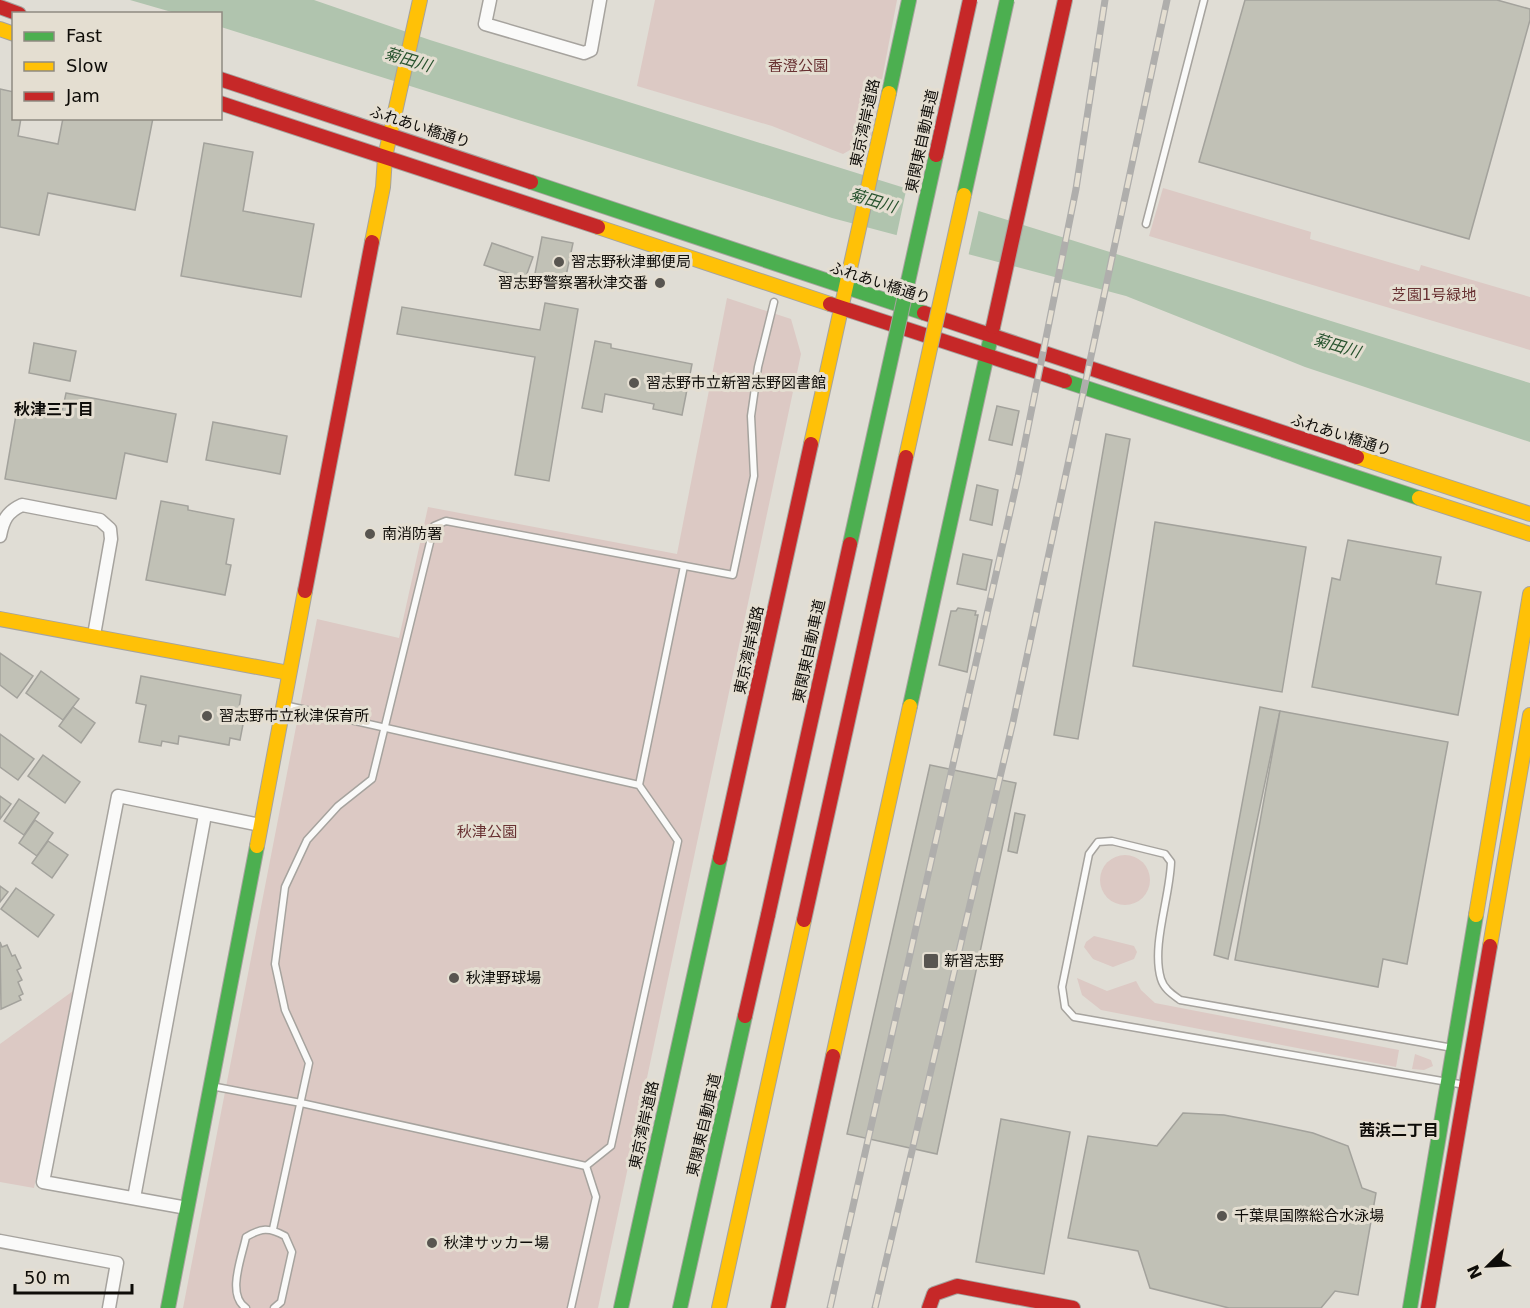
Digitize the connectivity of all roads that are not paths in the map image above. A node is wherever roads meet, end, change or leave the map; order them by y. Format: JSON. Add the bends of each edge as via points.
{"nodes":[{"id":1,"x":490,"y":0,"type":"edge"},
{"id":2,"x":600,"y":0,"type":"edge"},
{"id":3,"x":909,"y":0,"type":"edge"},
{"id":4,"x":970,"y":0,"type":"edge"},
{"id":5,"x":1007,"y":0,"type":"edge"},
{"id":6,"x":1065,"y":0,"type":"edge"},
{"id":7,"x":1204,"y":0,"type":"edge"},
{"id":8,"x":418,"y":7,"type":"edge"},
{"id":9,"x":222,"y":80,"type":"edge"},
{"id":10,"x":222,"y":104,"type":"edge"},
{"id":11,"x":390,"y":134,"type":"junction"},
{"id":12,"x":385,"y":157,"type":"junction"},
{"id":13,"x":1146,"y":224,"type":"dead end"},
{"id":14,"x":846,"y":289,"type":"junction"},
{"id":15,"x":774,"y":302,"type":"dead end"},
{"id":16,"x":842,"y":308,"type":"junction"},
{"id":17,"x":993,"y":337,"type":"junction"},
{"id":18,"x":988,"y":357,"type":"junction"},
{"id":19,"x":1530,"y":514,"type":"edge"},
{"id":20,"x":1530,"y":534,"type":"edge"},
{"id":21,"x":0,"y":536,"type":"edge"},
{"id":22,"x":684,"y":566,"type":"junction"},
{"id":23,"x":1530,"y":594,"type":"edge"},
{"id":24,"x":0,"y":619,"type":"edge"},
{"id":25,"x":94,"y":635,"type":"junction"},
{"id":26,"x":288,"y":673,"type":"junction"},
{"id":27,"x":282,"y":704,"type":"junction"},
{"id":28,"x":1530,"y":715,"type":"edge"},
{"id":29,"x":386,"y":730,"type":"junction"},
{"id":30,"x":639,"y":785,"type":"junction"},
{"id":31,"x":205,"y":815,"type":"junction"},
{"id":32,"x":260,"y":825,"type":"junction"},
{"id":33,"x":1453,"y":1048,"type":"junction"},
{"id":34,"x":1471,"y":1051,"type":"junction"},
{"id":35,"x":1447,"y":1082,"type":"junction"},
{"id":36,"x":1465,"y":1085,"type":"junction"},
{"id":37,"x":209,"y":1086,"type":"junction"},
{"id":38,"x":301,"y":1102,"type":"junction"},
{"id":39,"x":586,"y":1166,"type":"junction"},
{"id":40,"x":134,"y":1198,"type":"junction"},
{"id":41,"x":187,"y":1208,"type":"junction"},
{"id":42,"x":273,"y":1229,"type":"junction"},
{"id":43,"x":0,"y":1241,"type":"edge"},
{"id":44,"x":109,"y":1308,"type":"edge"},
{"id":45,"x":168,"y":1308,"type":"edge"},
{"id":46,"x":246,"y":1308,"type":"edge"},
{"id":47,"x":274,"y":1308,"type":"edge"},
{"id":48,"x":571,"y":1308,"type":"edge"},
{"id":49,"x":621,"y":1308,"type":"edge"},
{"id":50,"x":680,"y":1308,"type":"edge"},
{"id":51,"x":719,"y":1308,"type":"edge"},
{"id":52,"x":778,"y":1308,"type":"edge"},
{"id":53,"x":929,"y":1308,"type":"edge"},
{"id":54,"x":1074,"y":1308,"type":"edge"},
{"id":55,"x":1410,"y":1308,"type":"edge"},
{"id":56,"x":1428,"y":1308,"type":"edge"}],
"edges":[{"from":1,"to":2,"type":"street","via":[[485,24],[584,53],[591,50]]},
{"from":3,"to":14,"type":"main road","name":"東京湾岸道路"},
{"from":4,"to":50,"type":"main road","name":"東関東自動車道","bridge":true},
{"from":5,"to":51,"type":"main road","bridge":true},
{"from":6,"to":17,"type":"main road"},
{"from":7,"to":13,"type":"lane"},
{"from":8,"to":11,"type":"main road"},
{"from":9,"to":11,"type":"main road","name":"ふれあい橋通り"},
{"from":10,"to":12,"type":"main road"},
{"from":11,"to":12,"type":"main road"},
{"from":11,"to":14,"type":"main road","name":"ふれあい橋通り"},
{"from":12,"to":16,"type":"main road"},
{"from":12,"to":26,"type":"main road","via":[[383,187]]},
{"from":14,"to":16,"type":"main road","name":"東京湾岸道路"},
{"from":14,"to":17,"type":"main road","name":"ふれあい橋通り"},
{"from":15,"to":22,"type":"lane","via":[[758,366],[751,416],[754,476],[733,575]]},
{"from":16,"to":18,"type":"main road"},
{"from":16,"to":49,"type":"main road","name":"東京湾岸道路"},
{"from":17,"to":18,"type":"main road"},
{"from":17,"to":19,"type":"main road","name":"ふれあい橋通り"},
{"from":18,"to":20,"type":"main road"},
{"from":18,"to":52,"type":"main road"},
{"from":21,"to":25,"type":"street","via":[[3,521],[22,505],[100,520],[110,530]]},
{"from":22,"to":29,"type":"lane","via":[[446,521],[434,526]]},
{"from":22,"to":30,"type":"lane"},
{"from":23,"to":33,"type":"main road"},
{"from":24,"to":25,"type":"main road"},
{"from":25,"to":26,"type":"main road"},
{"from":26,"to":27,"type":"main road"},
{"from":27,"to":29,"type":"lane"},
{"from":27,"to":32,"type":"main road"},
{"from":28,"to":34,"type":"main road"},
{"from":29,"to":30,"type":"lane"},
{"from":29,"to":38,"type":"lane","via":[[372,779],[338,806],[307,840],[285,887],[275,964],[285,1010],[309,1064]]},
{"from":30,"to":39,"type":"lane","via":[[678,841],[611,1146]]},
{"from":31,"to":32,"type":"street"},
{"from":31,"to":40,"type":"street"},
{"from":31,"to":40,"type":"street","via":[[118,796],[46,1170],[44,1182]]},
{"from":32,"to":37,"type":"main road"},
{"from":33,"to":34,"type":"lane"},
{"from":33,"to":35,"type":"main road"},
{"from":33,"to":35,"type":"lane","via":[[1180,999],[1168,992],[1161,979],[1159,952],[1171,862],[1166,854],[1112,841],[1098,842],[1089,854],[1062,987],[1065,1006],[1074,1017]]},
{"from":34,"to":36,"type":"main road"},
{"from":35,"to":36,"type":"lane"},
{"from":35,"to":55,"type":"main road"},
{"from":36,"to":56,"type":"main road"},
{"from":37,"to":38,"type":"lane"},
{"from":37,"to":41,"type":"main road"},
{"from":38,"to":39,"type":"lane"},
{"from":38,"to":42,"type":"lane"},
{"from":39,"to":48,"type":"lane","via":[[596,1197]]},
{"from":40,"to":41,"type":"street"},
{"from":41,"to":45,"type":"main road"},
{"from":42,"to":46,"type":"lane","via":[[259,1229],[246,1237],[235,1289]]},
{"from":42,"to":47,"type":"lane","via":[[285,1236],[292,1252],[281,1302]]},
{"from":43,"to":44,"type":"street","via":[[117,1263]]},
{"from":53,"to":54,"type":"main road","via":[[934,1294],[957,1286]]}]}
